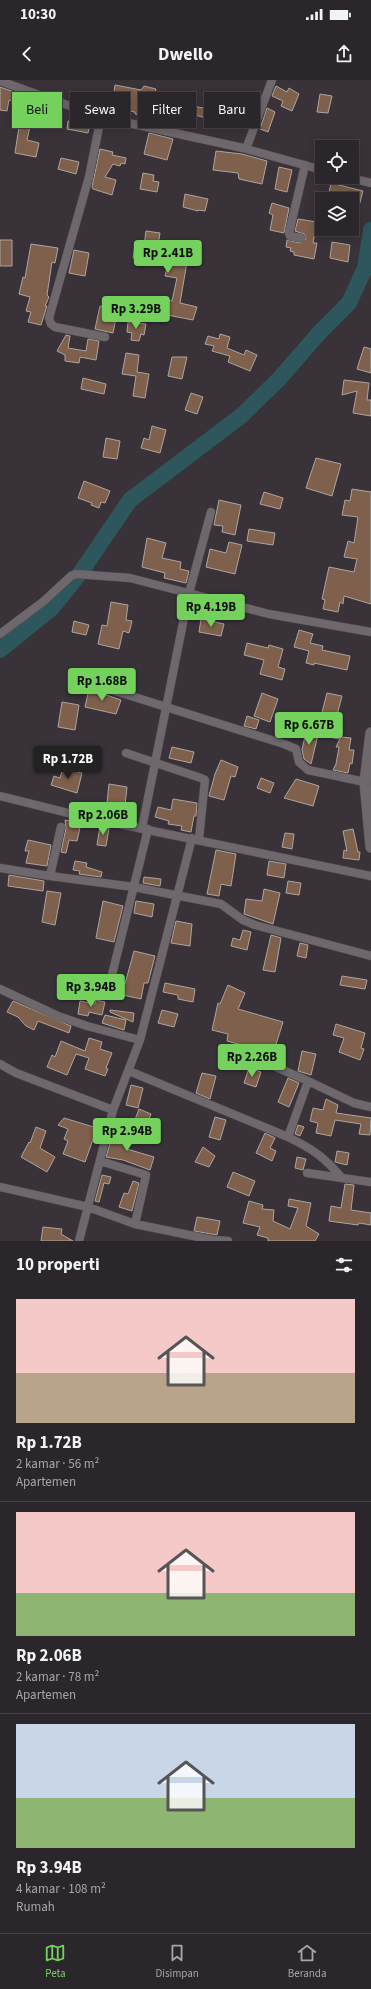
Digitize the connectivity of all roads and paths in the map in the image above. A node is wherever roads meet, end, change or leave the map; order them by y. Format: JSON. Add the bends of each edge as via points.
{"nodes":[{"id":1,"x":272,"y":80,"type":"edge"},
{"id":2,"x":0,"y":81,"type":"edge"},
{"id":3,"x":70,"y":105,"type":"edge"},
{"id":4,"x":130,"y":123,"type":"edge"},
{"id":5,"x":99,"y":128,"type":"edge"},
{"id":6,"x":244,"y":150,"type":"junction"},
{"id":7,"x":305,"y":166,"type":"junction"},
{"id":8,"x":315,"y":168,"type":"edge"},
{"id":9,"x":359,"y":180,"type":"edge"},
{"id":10,"x":370,"y":183,"type":"edge"},
{"id":11,"x":301,"y":238,"type":"dead end"},
{"id":12,"x":105,"y":337,"type":"dead end"},
{"id":13,"x":211,"y":512,"type":"dead end"},
{"id":14,"x":189,"y":593,"type":"junction"},
{"id":15,"x":371,"y":632,"type":"edge"},
{"id":16,"x":0,"y":634,"type":"edge"},
{"id":17,"x":77,"y":679,"type":"dead end"},
{"id":18,"x":167,"y":709,"type":"junction"},
{"id":19,"x":371,"y":733,"type":"edge"},
{"id":20,"x":126,"y":753,"type":"dead end"},
{"id":21,"x":155,"y":763,"type":"junction"},
{"id":22,"x":365,"y":782,"type":"junction"},
{"id":23,"x":0,"y":796,"type":"edge"},
{"id":24,"x":61,"y":827,"type":"dead end"},
{"id":25,"x":145,"y":829,"type":"junction"},
{"id":26,"x":196,"y":839,"type":"junction"},
{"id":27,"x":371,"y":847,"type":"edge"},
{"id":28,"x":0,"y":868,"type":"edge"},
{"id":29,"x":50,"y":876,"type":"junction"},
{"id":30,"x":371,"y":876,"type":"edge"},
{"id":31,"x":134,"y":887,"type":"junction"},
{"id":32,"x":178,"y":896,"type":"junction"},
{"id":33,"x":371,"y":956,"type":"edge"},
{"id":34,"x":0,"y":988,"type":"edge"},
{"id":35,"x":108,"y":991,"type":"dead end"},
{"id":36,"x":140,"y":1040,"type":"junction"},
{"id":37,"x":237,"y":1050,"type":"dead end"},
{"id":38,"x":0,"y":1064,"type":"edge"},
{"id":39,"x":129,"y":1071,"type":"junction"},
{"id":40,"x":308,"y":1081,"type":"junction"},
{"id":41,"x":371,"y":1107,"type":"edge"},
{"id":42,"x":114,"y":1110,"type":"junction"},
{"id":43,"x":288,"y":1137,"type":"junction"},
{"id":44,"x":100,"y":1161,"type":"junction"},
{"id":45,"x":307,"y":1174,"type":"dead end"},
{"id":46,"x":342,"y":1178,"type":"junction"},
{"id":47,"x":371,"y":1182,"type":"edge"},
{"id":48,"x":0,"y":1186,"type":"edge"},
{"id":49,"x":88,"y":1207,"type":"junction"},
{"id":50,"x":135,"y":1224,"type":"junction"},
{"id":51,"x":79,"y":1241,"type":"edge"},
{"id":52,"x":228,"y":1241,"type":"edge"}],
"edges":[{"from":1,"to":6,"type":"street"},
{"from":2,"to":3,"type":"street"},
{"from":4,"to":6,"type":"street"},
{"from":5,"to":12,"type":"street","via":[[89,177],[49,318],[55,327]]},
{"from":6,"to":7,"type":"street"},
{"from":7,"to":8,"type":"street"},
{"from":7,"to":11,"type":"street","via":[[289,235]]},
{"from":9,"to":10,"type":"street"},
{"from":13,"to":14,"type":"street"},
{"from":14,"to":15,"type":"street","via":[[269,614]]},
{"from":14,"to":16,"type":"street","via":[[130,578],[76,574]]},
{"from":14,"to":18,"type":"street"},
{"from":17,"to":18,"type":"street"},
{"from":18,"to":21,"type":"street"},
{"from":18,"to":22,"type":"street","via":[[296,749],[299,762],[308,770]]},
{"from":19,"to":22,"type":"main road"},
{"from":20,"to":21,"type":"street"},
{"from":21,"to":25,"type":"street"},
{"from":21,"to":26,"type":"street","via":[[205,780]]},
{"from":22,"to":27,"type":"main road"},
{"from":23,"to":25,"type":"street"},
{"from":24,"to":29,"type":"street"},
{"from":25,"to":26,"type":"street"},
{"from":25,"to":31,"type":"street"},
{"from":26,"to":30,"type":"street"},
{"from":26,"to":32,"type":"street"},
{"from":28,"to":29,"type":"street"},
{"from":29,"to":31,"type":"street"},
{"from":31,"to":32,"type":"street"},
{"from":31,"to":35,"type":"street"},
{"from":32,"to":33,"type":"street","via":[[221,904],[243,920],[255,925]]},
{"from":32,"to":36,"type":"street"},
{"from":34,"to":36,"type":"street","via":[[58,1016]]},
{"from":36,"to":39,"type":"street"},
{"from":37,"to":40,"type":"street"},
{"from":38,"to":42,"type":"street","via":[[16,1073]]},
{"from":39,"to":42,"type":"street"},
{"from":39,"to":43,"type":"street"},
{"from":40,"to":41,"type":"street","via":[[354,1103]]},
{"from":40,"to":43,"type":"street"},
{"from":42,"to":44,"type":"street"},
{"from":43,"to":46,"type":"street","via":[[324,1158]]},
{"from":44,"to":49,"type":"street"},
{"from":44,"to":50,"type":"street","via":[[146,1175]]},
{"from":45,"to":46,"type":"street"},
{"from":46,"to":47,"type":"street"},
{"from":48,"to":49,"type":"street"},
{"from":49,"to":50,"type":"street"},
{"from":49,"to":51,"type":"street"},
{"from":50,"to":52,"type":"street"}]}
